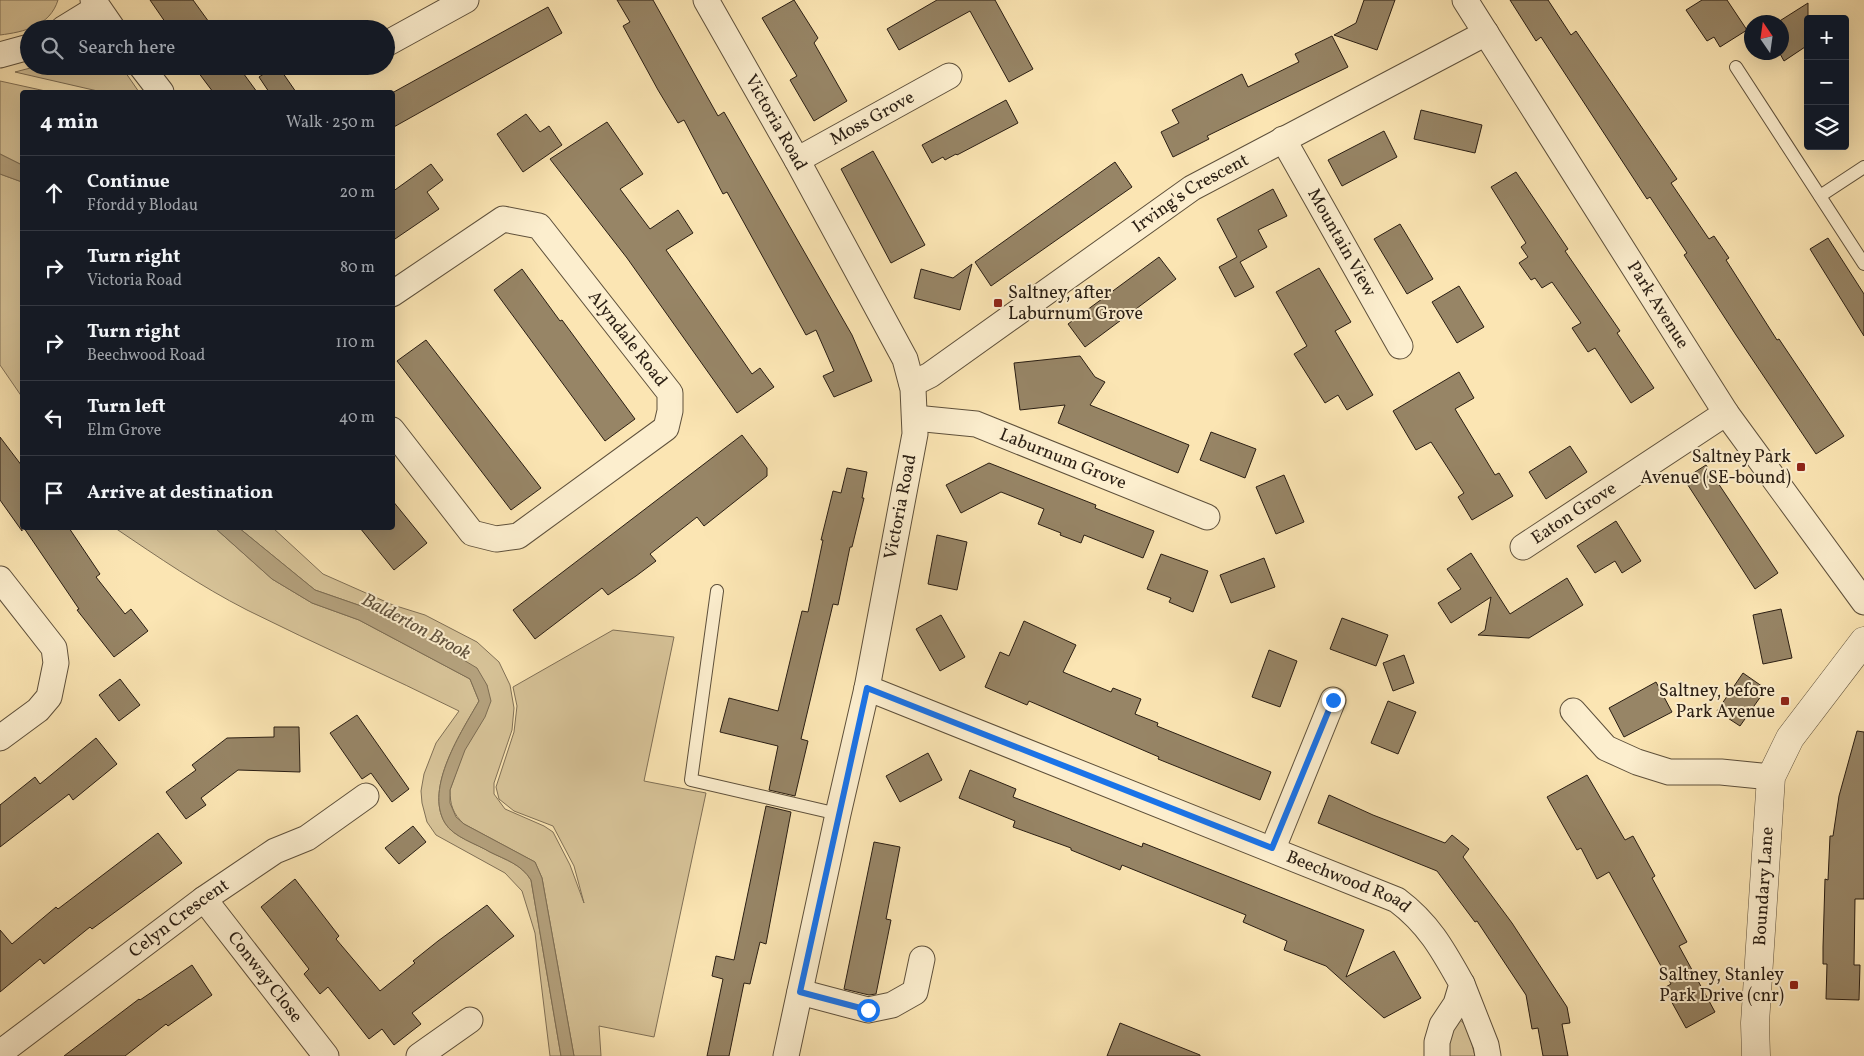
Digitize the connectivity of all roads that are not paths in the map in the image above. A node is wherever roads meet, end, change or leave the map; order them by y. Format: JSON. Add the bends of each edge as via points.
{"nodes":[{"id":1,"x":466,"y":0,"type":"edge"},
{"id":2,"x":706,"y":0,"type":"edge"},
{"id":3,"x":1465,"y":0,"type":"edge"},
{"id":4,"x":95,"y":4,"type":"edge"},
{"id":5,"x":429,"y":9,"type":"edge"},
{"id":6,"x":75,"y":20,"type":"edge"},
{"id":7,"x":107,"y":20,"type":"edge"},
{"id":8,"x":1486,"y":33,"type":"junction"},
{"id":9,"x":395,"y":37,"type":"edge"},
{"id":10,"x":20,"y":49,"type":"edge"},
{"id":11,"x":0,"y":55,"type":"edge"},
{"id":12,"x":1736,"y":67,"type":"dead end"},
{"id":13,"x":148,"y":75,"type":"edge"},
{"id":14,"x":949,"y":76,"type":"dead end"},
{"id":15,"x":159,"y":90,"type":"edge"},
{"id":16,"x":1283,"y":139,"type":"junction"},
{"id":17,"x":797,"y":160,"type":"junction"},
{"id":18,"x":1864,"y":167,"type":"edge"},
{"id":19,"x":1820,"y":196,"type":"junction"},
{"id":20,"x":1864,"y":264,"type":"edge"},
{"id":21,"x":395,"y":292,"type":"edge"},
{"id":22,"x":1400,"y":346,"type":"dead end"},
{"id":23,"x":912,"y":384,"type":"junction"},
{"id":24,"x":1726,"y":413,"type":"junction"},
{"id":25,"x":915,"y":418,"type":"junction"},
{"id":26,"x":395,"y":434,"type":"edge"},
{"id":27,"x":1207,"y":517,"type":"dead end"},
{"id":28,"x":1522,"y":547,"type":"dead end"},
{"id":29,"x":0,"y":579,"type":"edge"},
{"id":30,"x":717,"y":591,"type":"dead end"},
{"id":31,"x":1864,"y":602,"type":"edge"},
{"id":32,"x":1864,"y":640,"type":"edge"},
{"id":33,"x":867,"y":688,"type":"junction"},
{"id":34,"x":1333,"y":700,"type":"dead end"},
{"id":35,"x":1572,"y":711,"type":"dead end"},
{"id":36,"x":0,"y":738,"type":"edge"},
{"id":37,"x":1771,"y":777,"type":"junction"},
{"id":38,"x":366,"y":796,"type":"dead end"},
{"id":39,"x":838,"y":814,"type":"junction"},
{"id":40,"x":1272,"y":848,"type":"junction"},
{"id":41,"x":204,"y":899,"type":"junction"},
{"id":42,"x":922,"y":959,"type":"dead end"},
{"id":43,"x":1462,"y":984,"type":"junction"},
{"id":44,"x":800,"y":992,"type":"junction"},
{"id":45,"x":470,"y":1020,"type":"dead end"},
{"id":46,"x":0,"y":1053,"type":"edge"},
{"id":47,"x":326,"y":1056,"type":"edge"},
{"id":48,"x":419,"y":1056,"type":"edge"},
{"id":49,"x":786,"y":1056,"type":"edge"},
{"id":50,"x":1437,"y":1056,"type":"edge"},
{"id":51,"x":1488,"y":1056,"type":"edge"},
{"id":52,"x":1756,"y":1056,"type":"edge"}],
"edges":[{"from":1,"to":5,"type":"street"},
{"from":2,"to":17,"type":"street","name":"Victoria Road"},
{"from":3,"to":8,"type":"street","name":"Park Avenue"},
{"from":4,"to":6,"type":"street"},
{"from":4,"to":7,"type":"street"},
{"from":5,"to":9,"type":"street"},
{"from":8,"to":16,"type":"street","name":"Irving's Crescent"},
{"from":8,"to":24,"type":"street","name":"Park Avenue"},
{"from":10,"to":11,"type":"street"},
{"from":12,"to":19,"type":"lane"},
{"from":13,"to":15,"type":"street"},
{"from":14,"to":17,"type":"street","name":"Moss Grove"},
{"from":16,"to":22,"type":"street","name":"Mountain View"},
{"from":16,"to":23,"type":"street","name":"Irving's Crescent","via":[[1192,188]]},
{"from":17,"to":23,"type":"street","name":"Victoria Road","via":[[905,359]]},
{"from":18,"to":19,"type":"lane"},
{"from":19,"to":20,"type":"lane"},
{"from":21,"to":26,"type":"street","name":"Alyndale Road","via":[[503,219],[540,226],[670,393],[666,428],[518,536],[496,539],[472,533]]},
{"from":23,"to":25,"type":"street","name":"Victoria Road"},
{"from":24,"to":28,"type":"street","name":"Eaton Grove"},
{"from":24,"to":31,"type":"street","name":"Park Avenue"},
{"from":25,"to":27,"type":"street","name":"Laburnum Grove","via":[[976,424]]},
{"from":25,"to":33,"type":"street","name":"Victoria Road","via":[[915,434]]},
{"from":29,"to":36,"type":"street","via":[[54,648],[56,663],[49,696],[38,710]]},
{"from":30,"to":39,"type":"lane","via":[[691,780]]},
{"from":32,"to":37,"type":"street","name":"Boundary Lane","via":[[1790,738]]},
{"from":33,"to":39,"type":"street","name":"Victoria Road"},
{"from":33,"to":40,"type":"street","name":"Beechwood Road"},
{"from":34,"to":40,"type":"street"},
{"from":35,"to":37,"type":"street","via":[[1606,748],[1637,762],[1670,772],[1721,772]]},
{"from":37,"to":52,"type":"street","name":"Boundary Lane","via":[[1755,1023]]},
{"from":38,"to":41,"type":"street","name":"Celyn Crescent","via":[[307,838],[275,851]]},
{"from":39,"to":44,"type":"street","name":"Victoria Road"},
{"from":40,"to":43,"type":"street","name":"Beechwood Road","via":[[1397,900],[1418,915]]},
{"from":41,"to":46,"type":"street","name":"Celyn Crescent"},
{"from":41,"to":47,"type":"street","name":"Conway Close"},
{"from":42,"to":44,"type":"street","via":[[915,992],[892,1005],[868,1010]]},
{"from":43,"to":50,"type":"street","via":[[1456,1004],[1442,1025]]},
{"from":43,"to":51,"type":"street","name":"Beechwood Road"},
{"from":44,"to":49,"type":"street","name":"Victoria Road"},
{"from":45,"to":48,"type":"street"}]}
